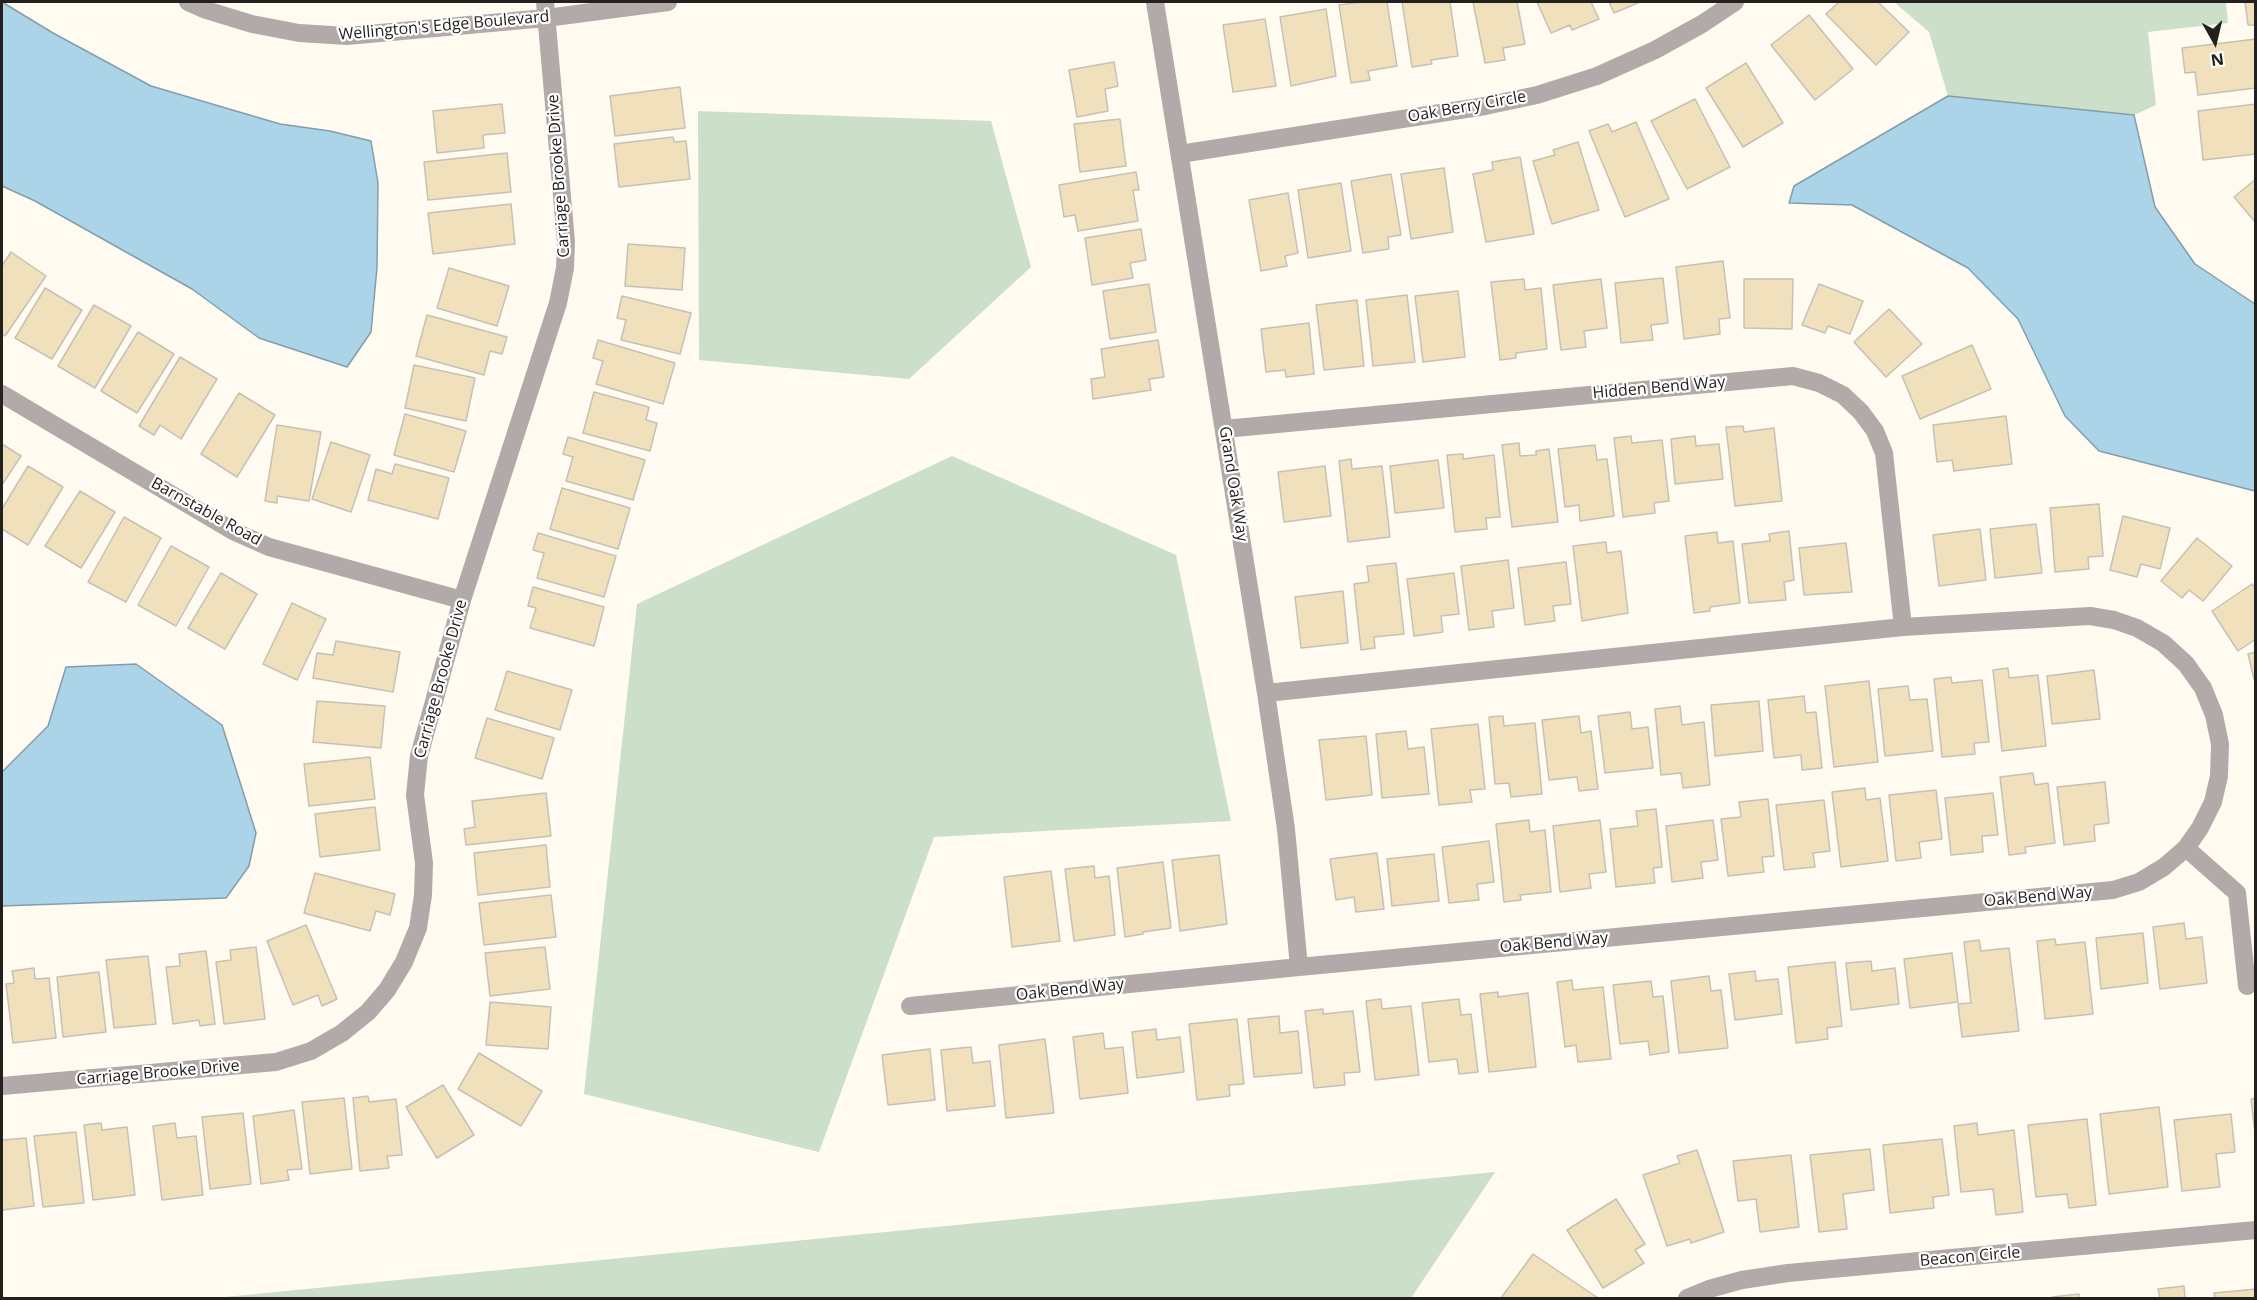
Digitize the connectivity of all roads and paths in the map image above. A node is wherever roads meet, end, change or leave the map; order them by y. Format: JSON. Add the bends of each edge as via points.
{"nodes":[{"id":1,"x":188,"y":2,"type":"edge"},
{"id":2,"x":668,"y":2,"type":"edge"},
{"id":3,"x":1155,"y":2,"type":"edge"},
{"id":4,"x":1735,"y":2,"type":"edge"},
{"id":5,"x":546,"y":10,"type":"edge"},
{"id":6,"x":1180,"y":154,"type":"junction"},
{"id":7,"x":2,"y":394,"type":"edge"},
{"id":8,"x":1224,"y":429,"type":"junction"},
{"id":9,"x":462,"y":600,"type":"junction"},
{"id":10,"x":1903,"y":627,"type":"junction"},
{"id":11,"x":1266,"y":693,"type":"junction"},
{"id":12,"x":2186,"y":848,"type":"junction"},
{"id":13,"x":1299,"y":967,"type":"junction"},
{"id":14,"x":2247,"y":986,"type":"dead end"},
{"id":15,"x":910,"y":1006,"type":"dead end"},
{"id":16,"x":2,"y":1086,"type":"edge"},
{"id":17,"x":2256,"y":1230,"type":"edge"},
{"id":18,"x":1687,"y":1299,"type":"edge"}],
"edges":[{"from":1,"to":5,"type":"street","name":"Wellington's Edge Boulevard","via":[[252,24],[299,33],[347,36]]},
{"from":2,"to":5,"type":"street","name":"Wellington's Edge Boulevard"},
{"from":3,"to":6,"type":"street","name":"Grand Oak Way"},
{"from":4,"to":6,"type":"street","name":"Oak Berry Circle","via":[[1655,50],[1597,76],[1537,95]]},
{"from":5,"to":9,"type":"street","name":"Carriage Brooke Drive","via":[[565,268],[558,303]]},
{"from":6,"to":8,"type":"street","name":"Grand Oak Way"},
{"from":7,"to":9,"type":"street","name":"Barnstable Road","via":[[233,531],[269,547]]},
{"from":8,"to":10,"type":"street","name":"Hidden Bend Way","via":[[1793,376],[1819,382],[1843,395],[1861,412],[1884,453]]},
{"from":8,"to":11,"type":"street","name":"Grand Oak Way"},
{"from":9,"to":16,"type":"street","name":"Carriage Brooke Drive","via":[[418,756],[415,795],[424,863],[417,928],[404,962],[368,1012],[310,1051],[276,1062]]},
{"from":10,"to":11,"type":"street","name":"Oak Bend Way"},
{"from":10,"to":12,"type":"street","name":"Oak Bend Way","via":[[2090,616],[2137,628],[2163,643],[2186,664],[2203,688],[2220,744],[2213,802]]},
{"from":11,"to":13,"type":"street","name":"Grand Oak Way","via":[[1286,829]]},
{"from":12,"to":13,"type":"street","name":"Oak Bend Way","via":[[2139,882],[2113,890]]},
{"from":12,"to":14,"type":"street","via":[[2236,893]]},
{"from":13,"to":15,"type":"street","name":"Oak Bend Way"},
{"from":17,"to":18,"type":"street","name":"Beacon Circle","via":[[1788,1274],[1742,1280]]}]}
